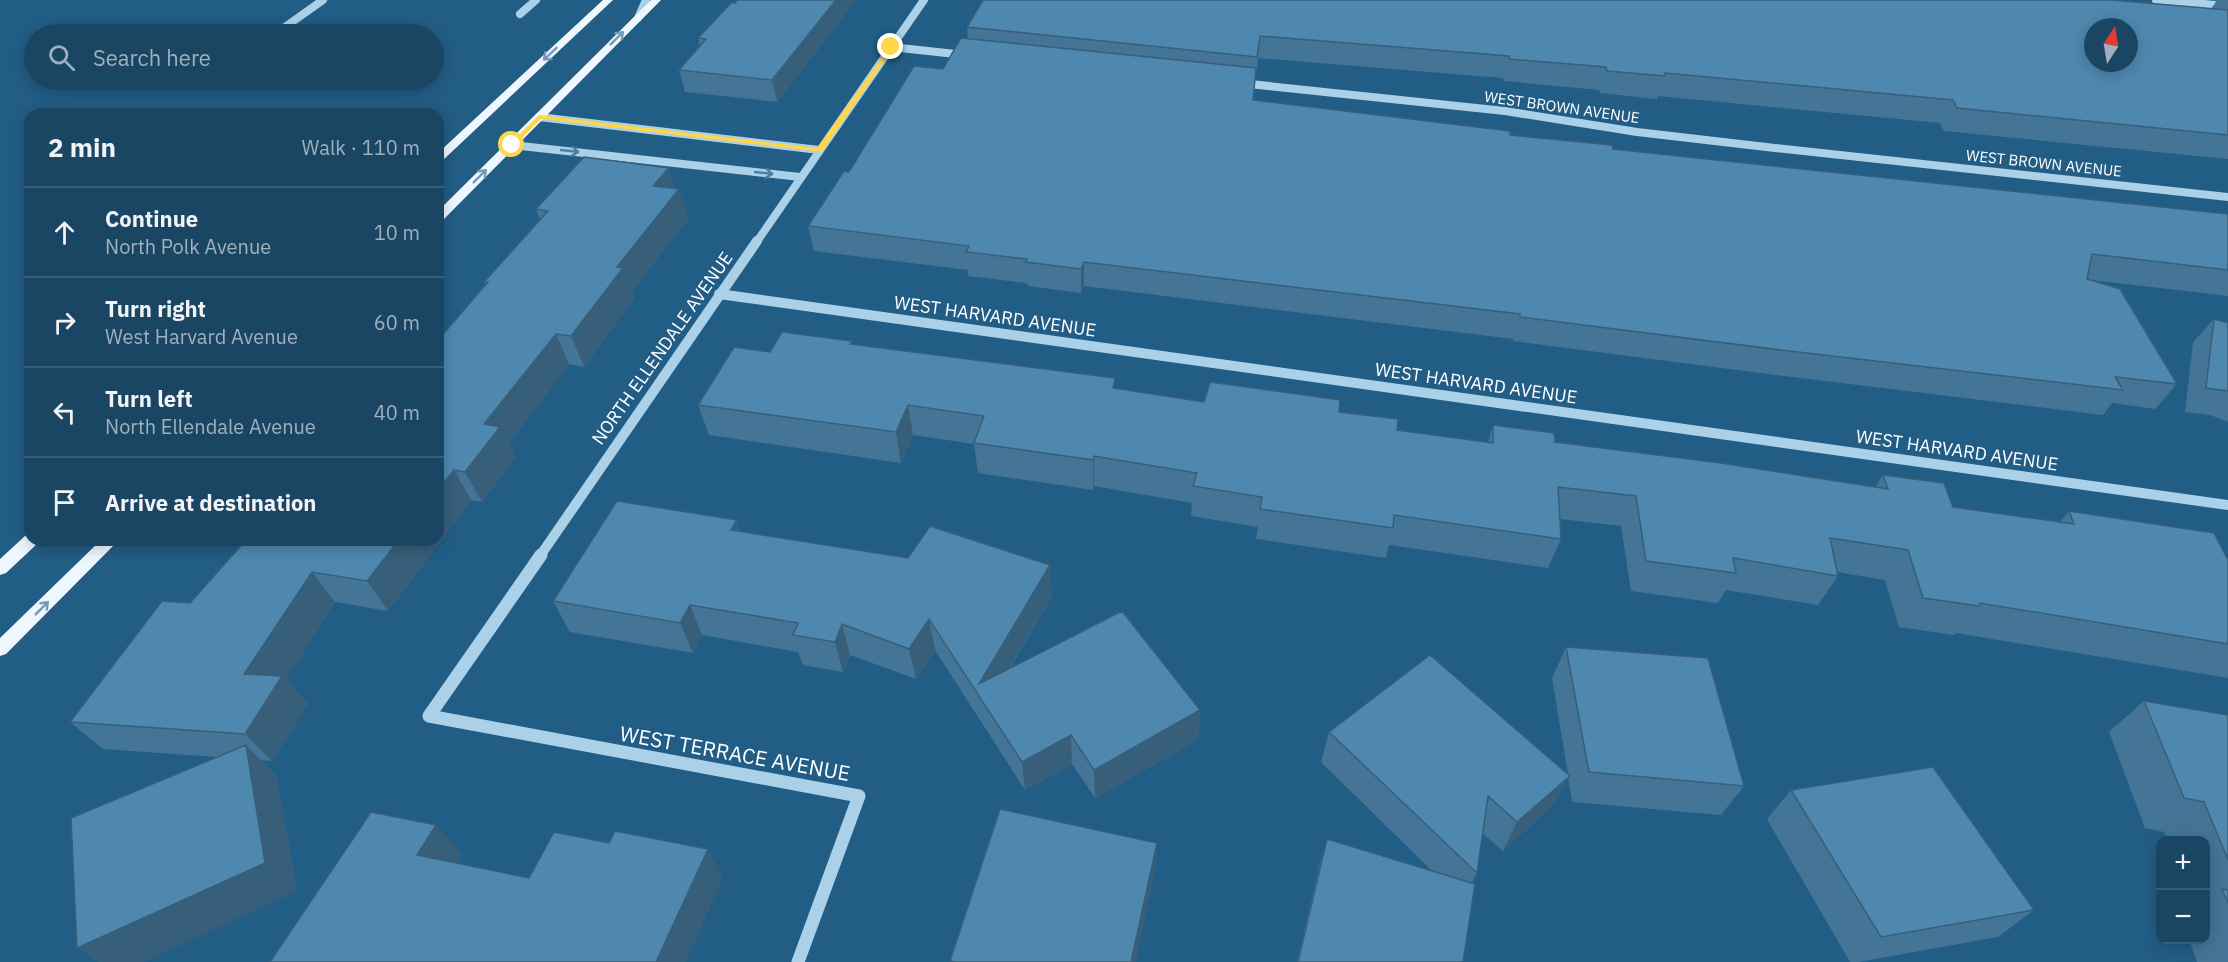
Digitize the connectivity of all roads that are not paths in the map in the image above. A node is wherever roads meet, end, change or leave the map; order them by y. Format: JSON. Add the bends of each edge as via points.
{"nodes":[{"id":1,"x":323,"y":0,"type":"edge"},
{"id":2,"x":536,"y":0,"type":"edge"},
{"id":3,"x":608,"y":0,"type":"edge"},
{"id":4,"x":646,"y":0,"type":"edge"},
{"id":5,"x":656,"y":0,"type":"edge"},
{"id":6,"x":924,"y":0,"type":"edge"},
{"id":7,"x":2156,"y":0,"type":"edge"},
{"id":8,"x":2228,"y":6,"type":"edge"},
{"id":9,"x":520,"y":14,"type":"dead end"},
{"id":10,"x":638,"y":18,"type":"junction"},
{"id":11,"x":289,"y":24,"type":"edge"},
{"id":12,"x":891,"y":47,"type":"junction"},
{"id":13,"x":974,"y":56,"type":"edge"},
{"id":14,"x":1234,"y":83,"type":"edge"},
{"id":15,"x":539,"y":117,"type":"junction"},
{"id":16,"x":512,"y":145,"type":"junction"},
{"id":17,"x":819,"y":150,"type":"junction"},
{"id":18,"x":444,"y":153,"type":"edge"},
{"id":19,"x":800,"y":177,"type":"junction"},
{"id":20,"x":2228,"y":197,"type":"edge"},
{"id":21,"x":444,"y":212,"type":"edge"},
{"id":22,"x":719,"y":294,"type":"junction"},
{"id":23,"x":2228,"y":505,"type":"edge"},
{"id":24,"x":25,"y":546,"type":"edge"},
{"id":25,"x":105,"y":546,"type":"edge"},
{"id":26,"x":0,"y":569,"type":"edge"},
{"id":27,"x":0,"y":649,"type":"edge"},
{"id":28,"x":429,"y":716,"type":"joint"},
{"id":29,"x":798,"y":962,"type":"edge"}],
"edges":[{"from":1,"to":11,"type":"street"},
{"from":2,"to":9,"type":"street"},
{"from":3,"to":18,"type":"main road","one_way":true},
{"from":4,"to":10,"type":"street"},
{"from":5,"to":10,"type":"main road"},
{"from":6,"to":12,"type":"street","name":"NORTH ELLENDALE AVENUE"},
{"from":7,"to":8,"type":"street"},
{"from":15,"to":10,"type":"main road","one_way":true},
{"from":12,"to":13,"type":"street"},
{"from":12,"to":17,"type":"street","name":"NORTH ELLENDALE AVENUE"},
{"from":14,"to":20,"type":"street","name":"WEST BROWN AVENUE","via":[[1505,111],[1637,132]]},
{"from":15,"to":16,"type":"main road"},
{"from":15,"to":17,"type":"street"},
{"from":16,"to":19,"type":"street","one_way":true},
{"from":21,"to":16,"type":"main road","one_way":true},
{"from":17,"to":19,"type":"street","name":"NORTH ELLENDALE AVENUE"},
{"from":19,"to":22,"type":"street","name":"NORTH ELLENDALE AVENUE"},
{"from":22,"to":23,"type":"street","name":"WEST HARVARD AVENUE"},
{"from":22,"to":28,"type":"street","name":"NORTH ELLENDALE AVENUE"},
{"from":24,"to":26,"type":"main road"},
{"from":27,"to":25,"type":"main road","one_way":true},
{"from":28,"to":29,"type":"street","name":"WEST TERRACE AVENUE","via":[[859,796]]}]}
